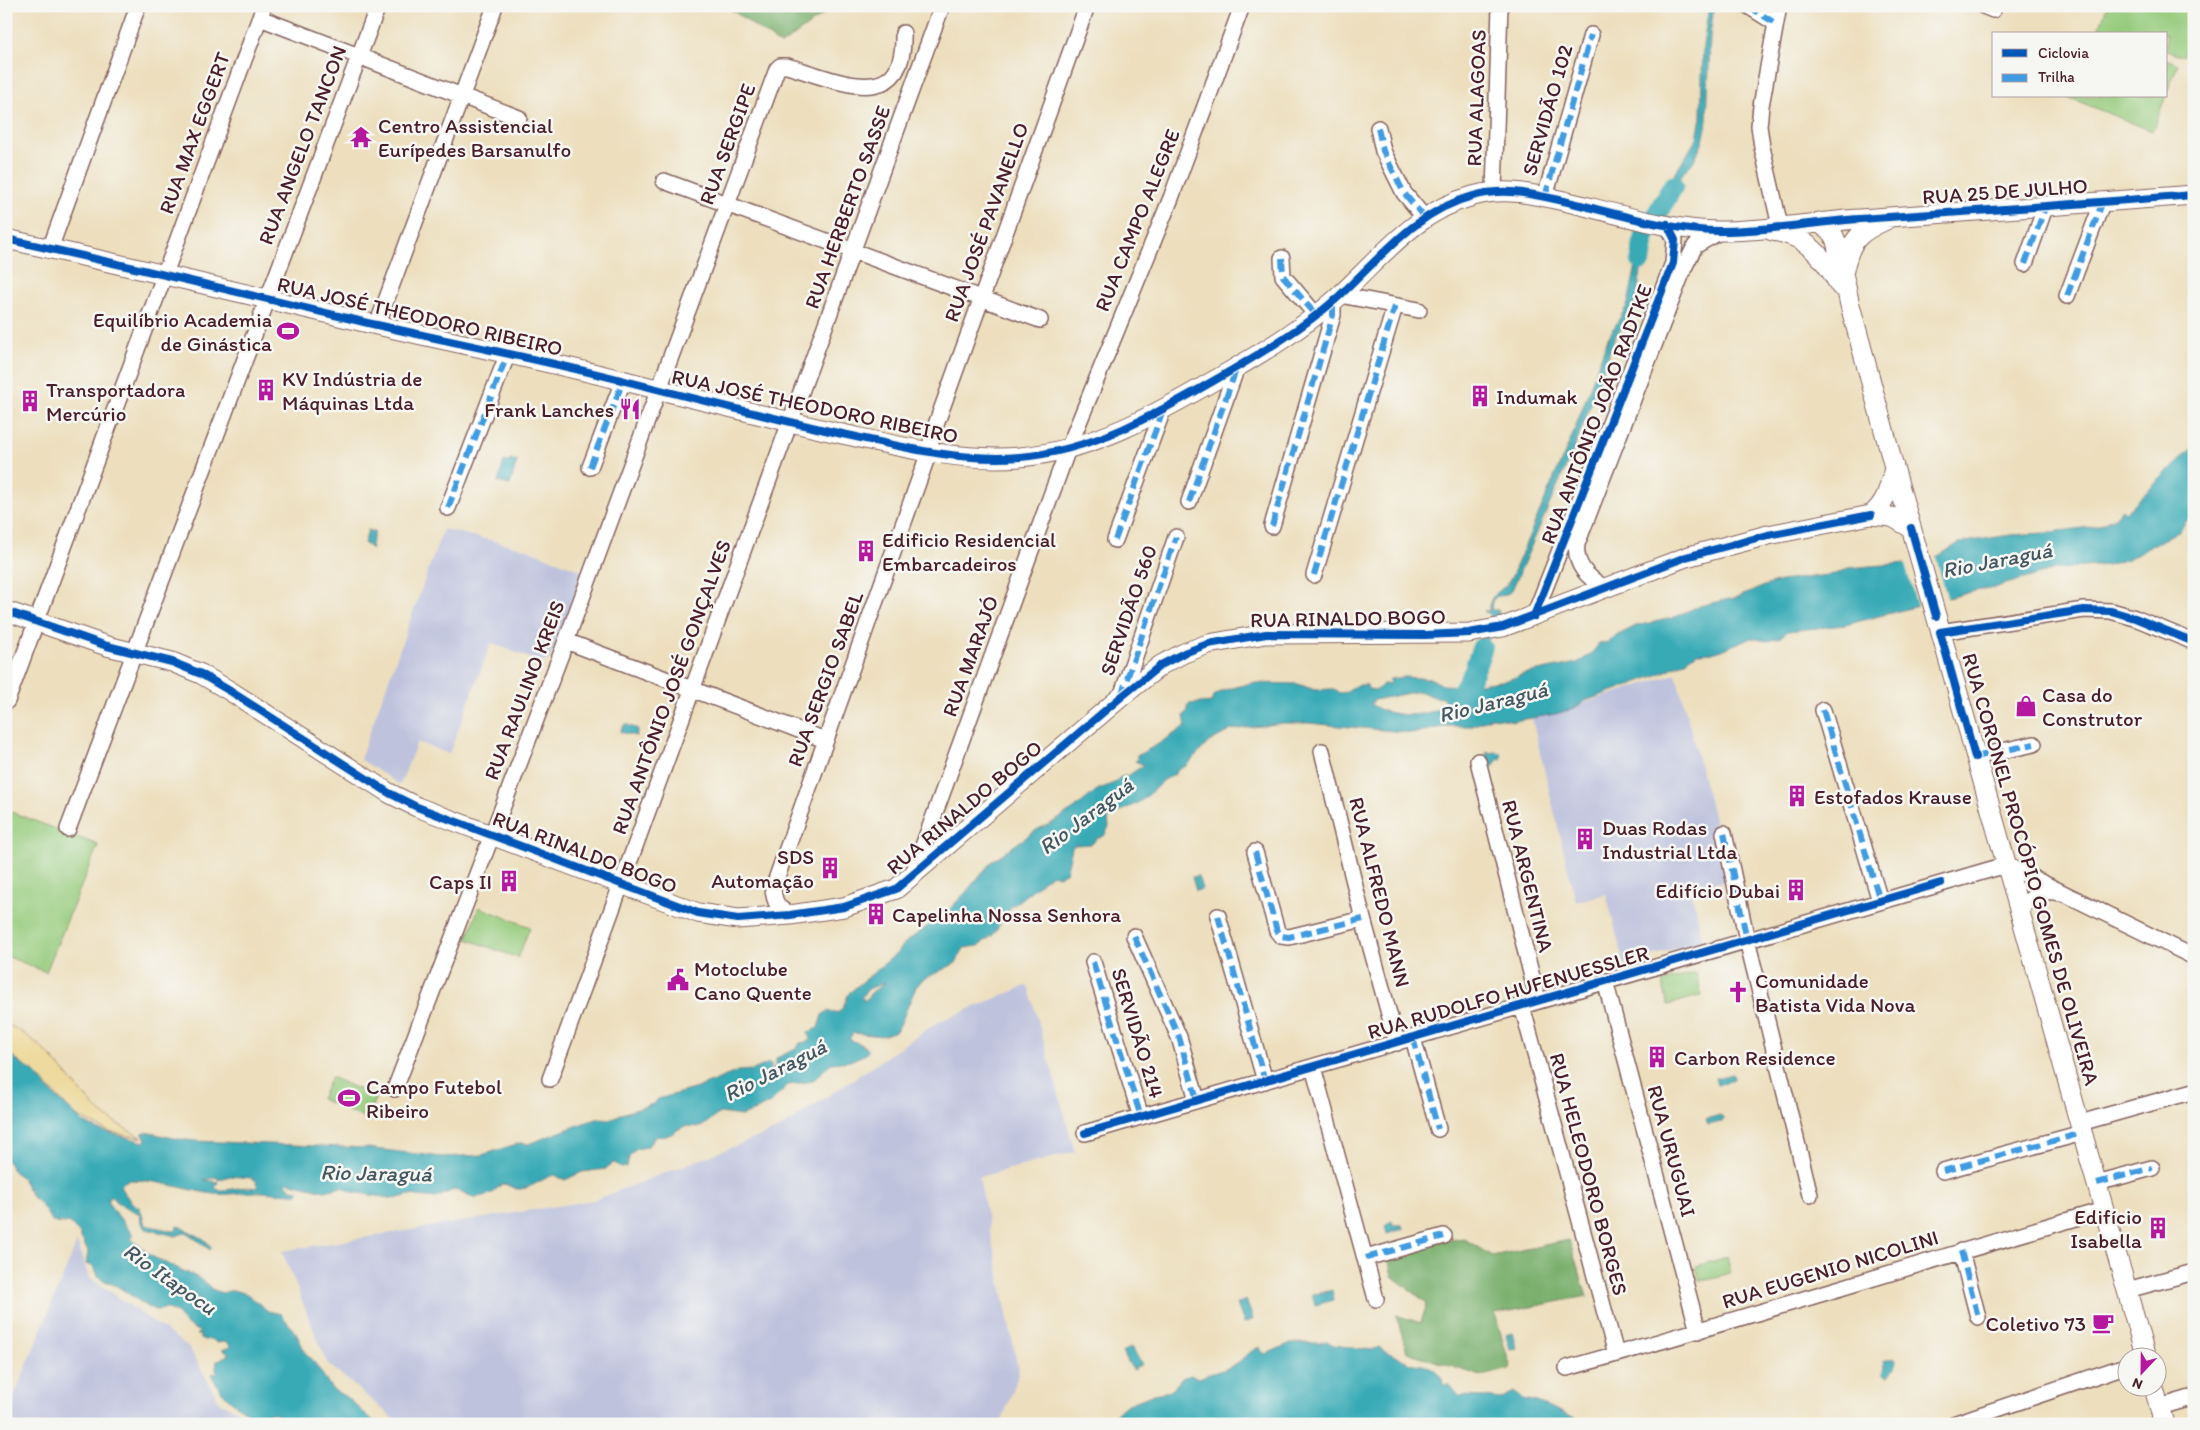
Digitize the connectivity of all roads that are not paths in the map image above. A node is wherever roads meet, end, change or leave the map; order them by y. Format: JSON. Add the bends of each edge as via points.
{"nodes":[{"id":1,"x":138,"y":6,"type":"edge"},
{"id":2,"x":378,"y":6,"type":"edge"},
{"id":3,"x":495,"y":6,"type":"edge"},
{"id":4,"x":942,"y":6,"type":"edge"},
{"id":5,"x":1087,"y":6,"type":"edge"},
{"id":6,"x":1242,"y":6,"type":"edge"},
{"id":7,"x":1500,"y":6,"type":"edge"},
{"id":8,"x":1748,"y":6,"type":"edge"},
{"id":9,"x":1779,"y":6,"type":"edge"},
{"id":10,"x":262,"y":12,"type":"edge"},
{"id":11,"x":1776,"y":23,"type":"junction"},
{"id":12,"x":903,"y":34,"type":"dead end"},
{"id":13,"x":1591,"y":35,"type":"dead end"},
{"id":14,"x":358,"y":56,"type":"junction"},
{"id":15,"x":462,"y":96,"type":"junction"},
{"id":16,"x":519,"y":118,"type":"dead end"},
{"id":17,"x":1378,"y":128,"type":"dead end"},
{"id":18,"x":664,"y":181,"type":"dead end"},
{"id":19,"x":1494,"y":191,"type":"junction"},
{"id":20,"x":2194,"y":195,"type":"edge"},
{"id":21,"x":1545,"y":197,"type":"junction"},
{"id":22,"x":2103,"y":201,"type":"junction"},
{"id":23,"x":727,"y":204,"type":"junction"},
{"id":24,"x":2046,"y":205,"type":"junction"},
{"id":25,"x":1895,"y":216,"type":"junction"},
{"id":26,"x":1424,"y":217,"type":"junction"},
{"id":27,"x":1659,"y":222,"type":"junction"},
{"id":28,"x":1819,"y":222,"type":"junction"},
{"id":29,"x":1780,"y":226,"type":"junction"},
{"id":30,"x":1753,"y":229,"type":"junction"},
{"id":31,"x":1721,"y":231,"type":"junction"},
{"id":32,"x":6,"y":239,"type":"edge"},
{"id":33,"x":50,"y":249,"type":"junction"},
{"id":34,"x":853,"y":250,"type":"junction"},
{"id":35,"x":1282,"y":258,"type":"dead end"},
{"id":36,"x":2025,"y":264,"type":"dead end"},
{"id":37,"x":1844,"y":274,"type":"junction"},
{"id":38,"x":164,"y":275,"type":"junction"},
{"id":39,"x":2067,"y":296,"type":"dead end"},
{"id":40,"x":267,"y":298,"type":"junction"},
{"id":41,"x":981,"y":298,"type":"junction"},
{"id":42,"x":1337,"y":298,"type":"junction"},
{"id":43,"x":1850,"y":305,"type":"junction"},
{"id":44,"x":1396,"y":306,"type":"junction"},
{"id":45,"x":1419,"y":310,"type":"dead end"},
{"id":46,"x":1316,"y":315,"type":"junction"},
{"id":47,"x":1040,"y":320,"type":"dead end"},
{"id":48,"x":378,"y":325,"type":"junction"},
{"id":49,"x":508,"y":353,"type":"junction"},
{"id":50,"x":1237,"y":367,"type":"junction"},
{"id":51,"x":623,"y":380,"type":"junction"},
{"id":52,"x":659,"y":390,"type":"junction"},
{"id":53,"x":1163,"y":410,"type":"junction"},
{"id":54,"x":791,"y":422,"type":"junction"},
{"id":55,"x":1068,"y":449,"type":"junction"},
{"id":56,"x":929,"y":452,"type":"junction"},
{"id":57,"x":590,"y":467,"type":"dead end"},
{"id":58,"x":1894,"y":467,"type":"junction"},
{"id":59,"x":1189,"y":502,"type":"dead end"},
{"id":60,"x":448,"y":508,"type":"dead end"},
{"id":61,"x":1871,"y":515,"type":"junction"},
{"id":62,"x":1272,"y":526,"type":"dead end"},
{"id":63,"x":1913,"y":533,"type":"junction"},
{"id":64,"x":1176,"y":537,"type":"dead end"},
{"id":65,"x":1115,"y":540,"type":"dead end"},
{"id":66,"x":1314,"y":576,"type":"dead end"},
{"id":67,"x":1604,"y":588,"type":"junction"},
{"id":68,"x":6,"y":611,"type":"edge"},
{"id":69,"x":1534,"y":616,"type":"junction"},
{"id":70,"x":38,"y":622,"type":"junction"},
{"id":71,"x":1938,"y":624,"type":"junction"},
{"id":72,"x":566,"y":641,"type":"junction"},
{"id":73,"x":2194,"y":642,"type":"edge"},
{"id":74,"x":135,"y":653,"type":"junction"},
{"id":75,"x":694,"y":690,"type":"junction"},
{"id":76,"x":1121,"y":697,"type":"junction"},
{"id":77,"x":8,"y":701,"type":"dead end"},
{"id":78,"x":1823,"y":710,"type":"dead end"},
{"id":79,"x":825,"y":740,"type":"junction"},
{"id":80,"x":2034,"y":744,"type":"dead end"},
{"id":81,"x":1322,"y":751,"type":"dead end"},
{"id":82,"x":1975,"y":757,"type":"junction"},
{"id":83,"x":1478,"y":761,"type":"dead end"},
{"id":84,"x":68,"y":829,"type":"dead end"},
{"id":85,"x":1724,"y":833,"type":"dead end"},
{"id":86,"x":492,"y":836,"type":"junction"},
{"id":87,"x":1255,"y":852,"type":"dead end"},
{"id":88,"x":2006,"y":865,"type":"junction"},
{"id":89,"x":912,"y":877,"type":"junction"},
{"id":90,"x":621,"y":885,"type":"junction"},
{"id":91,"x":2065,"y":894,"type":"junction"},
{"id":92,"x":1880,"y":901,"type":"junction"},
{"id":93,"x":2020,"y":911,"type":"junction"},
{"id":94,"x":790,"y":915,"type":"junction"},
{"id":95,"x":1218,"y":916,"type":"dead end"},
{"id":96,"x":1363,"y":919,"type":"junction"},
{"id":97,"x":1134,"y":936,"type":"dead end"},
{"id":98,"x":1747,"y":940,"type":"junction"},
{"id":99,"x":2194,"y":957,"type":"edge"},
{"id":100,"x":1093,"y":962,"type":"dead end"},
{"id":101,"x":1605,"y":982,"type":"junction"},
{"id":102,"x":1538,"y":1001,"type":"junction"},
{"id":103,"x":1522,"y":1006,"type":"junction"},
{"id":104,"x":1413,"y":1038,"type":"junction"},
{"id":105,"x":1397,"y":1043,"type":"junction"},
{"id":106,"x":1313,"y":1068,"type":"junction"},
{"id":107,"x":550,"y":1079,"type":"dead end"},
{"id":108,"x":1265,"y":1080,"type":"junction"},
{"id":109,"x":395,"y":1089,"type":"dead end"},
{"id":110,"x":2194,"y":1090,"type":"edge"},
{"id":111,"x":1197,"y":1100,"type":"junction"},
{"id":112,"x":1141,"y":1117,"type":"junction"},
{"id":113,"x":2081,"y":1128,"type":"junction"},
{"id":114,"x":1438,"y":1129,"type":"dead end"},
{"id":115,"x":1085,"y":1133,"type":"dead end"},
{"id":116,"x":2152,"y":1168,"type":"dead end"},
{"id":117,"x":1943,"y":1171,"type":"dead end"},
{"id":118,"x":2097,"y":1183,"type":"junction"},
{"id":119,"x":1810,"y":1195,"type":"dead end"},
{"id":120,"x":2104,"y":1210,"type":"junction"},
{"id":121,"x":1444,"y":1236,"type":"dead end"},
{"id":122,"x":1961,"y":1251,"type":"junction"},
{"id":123,"x":1366,"y":1258,"type":"junction"},
{"id":124,"x":2194,"y":1272,"type":"edge"},
{"id":125,"x":2127,"y":1290,"type":"junction"},
{"id":126,"x":1376,"y":1299,"type":"dead end"},
{"id":127,"x":1978,"y":1317,"type":"dead end"},
{"id":128,"x":1698,"y":1331,"type":"junction"},
{"id":129,"x":2143,"y":1348,"type":"edge"},
{"id":130,"x":1616,"y":1354,"type":"junction"},
{"id":131,"x":2118,"y":1367,"type":"edge"},
{"id":132,"x":1567,"y":1368,"type":"dead end"},
{"id":133,"x":2194,"y":1397,"type":"edge"},
{"id":134,"x":2157,"y":1398,"type":"edge"},
{"id":135,"x":2162,"y":1415,"type":"edge"},
{"id":136,"x":1953,"y":1424,"type":"edge"}],
"edges":[{"from":1,"to":33,"type":"street"},
{"from":2,"to":14,"type":"street","name":"RUA ANGELO TANCON"},
{"from":3,"to":15,"type":"street"},
{"from":4,"to":34,"type":"street","name":"RUA HERBERTO SASSE"},
{"from":5,"to":41,"type":"street","name":"RUA JOSÉ PAVANELLO"},
{"from":6,"to":55,"type":"street","name":"RUA CAMPO ALEGRE","via":[[1172,198]]},
{"from":7,"to":19,"type":"street","name":"RUA ALAGOAS"},
{"from":8,"to":11,"type":"street"},
{"from":9,"to":11,"type":"street"},
{"from":10,"to":14,"type":"street"},
{"from":10,"to":38,"type":"street","name":"RUA MAX EGGERT"},
{"from":11,"to":29,"type":"street","via":[[1760,126]]},
{"from":12,"to":23,"type":"street","name":"RUA SERGIPE","via":[[898,68],[890,80],[875,86],[852,84],[780,66]]},
{"from":13,"to":21,"type":"street","name":"SERVIDÃO 102"},
{"from":14,"to":15,"type":"street"},
{"from":14,"to":40,"type":"street","name":"RUA ANGELO TANCON"},
{"from":15,"to":16,"type":"street"},
{"from":15,"to":48,"type":"street"},
{"from":17,"to":26,"type":"street","via":[[1383,151],[1404,193]]},
{"from":18,"to":23,"type":"street"},
{"from":19,"to":21,"type":"main road","name":"RUA JOSÉ THEODORO RIBEIRO","via":[[1520,191]]},
{"from":19,"to":26,"type":"main road","name":"RUA JOSÉ THEODORO RIBEIRO","via":[[1454,202]]},
{"from":20,"to":22,"type":"main road","name":"RUA 25 DE JULHO"},
{"from":21,"to":27,"type":"main road","name":"RUA JOSÉ THEODORO RIBEIRO"},
{"from":22,"to":24,"type":"main road","name":"RUA 25 DE JULHO"},
{"from":22,"to":39,"type":"street"},
{"from":23,"to":34,"type":"street"},
{"from":23,"to":52,"type":"street","name":"RUA SERGIPE"},
{"from":24,"to":25,"type":"main road","name":"RUA 25 DE JULHO"},
{"from":24,"to":36,"type":"street"},
{"from":25,"to":28,"type":"main road","name":"RUA 25 DE JULHO"},
{"from":25,"to":37,"type":"main road","via":[[1857,237],[1849,250]]},
{"from":26,"to":42,"type":"main road","name":"RUA JOSÉ THEODORO RIBEIRO"},
{"from":27,"to":31,"type":"main road","name":"RUA JOSÉ THEODORO RIBEIRO"},
{"from":27,"to":69,"type":"street","name":"RUA ANTÔNIO JOÃO RADTKE","via":[[1673,234],[1676,246],[1674,263]]},
{"from":28,"to":29,"type":"main road","name":"RUA JOSÉ THEODORO RIBEIRO"},
{"from":28,"to":37,"type":"main road","name":"RUA CORONEL PROCÓPIO GOMES DE OLIVEIRA","via":[[1833,234]]},
{"from":29,"to":30,"type":"main road","name":"RUA JOSÉ THEODORO RIBEIRO"},
{"from":30,"to":31,"type":"main road","name":"RUA JOSÉ THEODORO RIBEIRO"},
{"from":30,"to":43,"type":"main road","name":"RUA CORONEL PROCÓPIO GOMES DE OLIVEIRA","via":[[1790,234],[1811,246],[1831,269]]},
{"from":31,"to":67,"type":"street","name":"RUA ANTÔNIO JOÃO RADTKE","via":[[1695,246],[1684,268],[1576,544],[1577,561],[1586,574]]},
{"from":32,"to":33,"type":"main road","name":"RUA JOSÉ THEODORO RIBEIRO"},
{"from":33,"to":38,"type":"main road","name":"RUA JOSÉ THEODORO RIBEIRO"},
{"from":34,"to":41,"type":"street"},
{"from":34,"to":54,"type":"street","name":"RUA HERBERTO SASSE"},
{"from":35,"to":46,"type":"street","via":[[1284,276]]},
{"from":37,"to":43,"type":"main road","name":"RUA CORONEL PROCÓPIO GOMES DE OLIVEIRA"},
{"from":38,"to":40,"type":"main road","name":"RUA JOSÉ THEODORO RIBEIRO"},
{"from":38,"to":70,"type":"street","name":"RUA MAX EGGERT"},
{"from":40,"to":48,"type":"main road","name":"RUA JOSÉ THEODORO RIBEIRO"},
{"from":40,"to":74,"type":"street","name":"RUA ANGELO TANCON"},
{"from":41,"to":47,"type":"street"},
{"from":41,"to":56,"type":"street","name":"RUA JOSÉ PAVANELLO"},
{"from":42,"to":44,"type":"street"},
{"from":42,"to":46,"type":"main road","name":"RUA JOSÉ THEODORO RIBEIRO"},
{"from":42,"to":62,"type":"street"},
{"from":43,"to":58,"type":"main road","name":"RUA CORONEL PROCÓPIO GOMES DE OLIVEIRA"},
{"from":44,"to":45,"type":"street"},
{"from":44,"to":66,"type":"street"},
{"from":46,"to":50,"type":"main road","name":"RUA JOSÉ THEODORO RIBEIRO"},
{"from":48,"to":49,"type":"main road","name":"RUA JOSÉ THEODORO RIBEIRO"},
{"from":49,"to":51,"type":"main road","name":"RUA JOSÉ THEODORO RIBEIRO"},
{"from":49,"to":60,"type":"street"},
{"from":50,"to":53,"type":"main road","name":"RUA JOSÉ THEODORO RIBEIRO"},
{"from":50,"to":59,"type":"street"},
{"from":51,"to":52,"type":"main road","name":"RUA JOSÉ THEODORO RIBEIRO"},
{"from":51,"to":57,"type":"street"},
{"from":52,"to":54,"type":"main road","name":"RUA JOSÉ THEODORO RIBEIRO"},
{"from":52,"to":72,"type":"street","name":"RUA RAULINO KREIS"},
{"from":53,"to":55,"type":"main road","name":"RUA JOSÉ THEODORO RIBEIRO","via":[[1128,428]]},
{"from":53,"to":65,"type":"street"},
{"from":54,"to":56,"type":"main road","name":"RUA JOSÉ THEODORO RIBEIRO"},
{"from":54,"to":75,"type":"street","name":"RUA ANTÔNIO JOSÉ GONÇALVES"},
{"from":55,"to":56,"type":"main road","name":"RUA JOSÉ THEODORO RIBEIRO","via":[[1023,457],[975,458]]},
{"from":55,"to":89,"type":"street","name":"RUA MARAJÓ"},
{"from":56,"to":79,"type":"street","name":"RUA SERGIO SABEL"},
{"from":58,"to":61,"type":"main road","via":[[1886,499]]},
{"from":58,"to":63,"type":"main road","name":"RUA CORONEL PROCÓPIO GOMES DE OLIVEIRA"},
{"from":61,"to":63,"type":"main road","name":"RUA RINALDO BOGO","via":[[1892,517]]},
{"from":61,"to":67,"type":"main road","name":"RUA RINALDO BOGO","via":[[1768,535],[1686,557]]},
{"from":63,"to":71,"type":"main road","name":"RUA CORONEL PROCÓPIO GOMES DE OLIVEIRA"},
{"from":64,"to":76,"type":"street","name":"SERVIDÃO 560"},
{"from":67,"to":69,"type":"main road","name":"RUA RINALDO BOGO"},
{"from":68,"to":70,"type":"main road","name":"RUA RINALDO BOGO"},
{"from":69,"to":76,"type":"main road","name":"RUA RINALDO BOGO","via":[[1503,627],[1469,633],[1266,634],[1233,639],[1184,653],[1161,666]]},
{"from":70,"to":74,"type":"main road","name":"RUA RINALDO BOGO"},
{"from":70,"to":77,"type":"street","name":"RUA MAX EGGERT"},
{"from":71,"to":73,"type":"street","via":[[2084,610],[2111,611]]},
{"from":71,"to":82,"type":"main road","name":"RUA CORONEL PROCÓPIO GOMES DE OLIVEIRA"},
{"from":72,"to":75,"type":"street"},
{"from":72,"to":86,"type":"street","name":"RUA RAULINO KREIS"},
{"from":74,"to":84,"type":"street","name":"RUA ANGELO TANCON"},
{"from":74,"to":86,"type":"main road","name":"RUA RINALDO BOGO","via":[[172,662],[214,681],[389,793]]},
{"from":75,"to":79,"type":"street"},
{"from":75,"to":90,"type":"street","name":"RUA ANTÔNIO JOSÉ GONÇALVES"},
{"from":76,"to":89,"type":"main road","name":"RUA RINALDO BOGO"},
{"from":78,"to":92,"type":"street"},
{"from":79,"to":94,"type":"street","name":"RUA SERGIO SABEL","via":[[773,888],[779,908]]},
{"from":80,"to":82,"type":"street"},
{"from":81,"to":96,"type":"street","name":"RUA ALFREDO MANN"},
{"from":82,"to":88,"type":"main road","name":"RUA CORONEL PROCÓPIO GOMES DE OLIVEIRA"},
{"from":83,"to":102,"type":"street","name":"RUA ARGENTINA"},
{"from":85,"to":98,"type":"street"},
{"from":86,"to":90,"type":"main road","name":"RUA RINALDO BOGO"},
{"from":86,"to":109,"type":"street","name":"RUA RAULINO KREIS"},
{"from":87,"to":96,"type":"street","via":[[1277,931],[1282,936]]},
{"from":88,"to":91,"type":"street"},
{"from":88,"to":92,"type":"street","name":"RUA RUDOLFO HUFENUESSLER"},
{"from":88,"to":93,"type":"main road","name":"RUA CORONEL PROCÓPIO GOMES DE OLIVEIRA"},
{"from":89,"to":94,"type":"main road","name":"RUA RINALDO BOGO","via":[[880,896],[844,907]]},
{"from":90,"to":94,"type":"main road","name":"RUA RINALDO BOGO","via":[[721,918]]},
{"from":90,"to":107,"type":"street","name":"RUA ANTÔNIO JOSÉ GONÇALVES"},
{"from":91,"to":93,"type":"street","via":[[2038,894],[2028,900]]},
{"from":91,"to":99,"type":"street"},
{"from":92,"to":98,"type":"street","name":"RUA RUDOLFO HUFENUESSLER"},
{"from":93,"to":113,"type":"main road","name":"RUA CORONEL PROCÓPIO GOMES DE OLIVEIRA"},
{"from":95,"to":108,"type":"street"},
{"from":96,"to":105,"type":"street","name":"RUA ALFREDO MANN"},
{"from":97,"to":111,"type":"street","via":[[1179,1037]]},
{"from":98,"to":101,"type":"street","name":"RUA RUDOLFO HUFENUESSLER"},
{"from":98,"to":119,"type":"street"},
{"from":100,"to":112,"type":"street","name":"SERVIDÃO 214"},
{"from":101,"to":102,"type":"street","name":"RUA RUDOLFO HUFENUESSLER"},
{"from":101,"to":128,"type":"street","name":"RUA URUGUAI"},
{"from":102,"to":103,"type":"street","name":"RUA RUDOLFO HUFENUESSLER"},
{"from":103,"to":104,"type":"street","name":"RUA RUDOLFO HUFENUESSLER"},
{"from":103,"to":130,"type":"street","name":"RUA HELEODORO BORGES"},
{"from":104,"to":105,"type":"street","name":"RUA RUDOLFO HUFENUESSLER"},
{"from":104,"to":114,"type":"street"},
{"from":105,"to":106,"type":"street","name":"RUA RUDOLFO HUFENUESSLER"},
{"from":106,"to":108,"type":"street","name":"RUA RUDOLFO HUFENUESSLER"},
{"from":106,"to":123,"type":"street"},
{"from":108,"to":111,"type":"street","name":"RUA RUDOLFO HUFENUESSLER"},
{"from":110,"to":113,"type":"street"},
{"from":111,"to":112,"type":"street","name":"RUA RUDOLFO HUFENUESSLER"},
{"from":112,"to":115,"type":"street","name":"RUA RUDOLFO HUFENUESSLER"},
{"from":113,"to":117,"type":"street"},
{"from":113,"to":118,"type":"main road","name":"RUA CORONEL PROCÓPIO GOMES DE OLIVEIRA"},
{"from":116,"to":118,"type":"street"},
{"from":118,"to":120,"type":"main road","name":"RUA CORONEL PROCÓPIO GOMES DE OLIVEIRA"},
{"from":120,"to":122,"type":"street","name":"RUA EUGENIO NICOLINI"},
{"from":120,"to":125,"type":"main road","name":"RUA CORONEL PROCÓPIO GOMES DE OLIVEIRA"},
{"from":121,"to":123,"type":"street"},
{"from":122,"to":127,"type":"street"},
{"from":122,"to":128,"type":"street","name":"RUA EUGENIO NICOLINI"},
{"from":123,"to":126,"type":"street"},
{"from":124,"to":125,"type":"street"},
{"from":125,"to":129,"type":"main road","name":"RUA CORONEL PROCÓPIO GOMES DE OLIVEIRA"},
{"from":128,"to":130,"type":"street","name":"RUA EUGENIO NICOLINI"},
{"from":130,"to":132,"type":"street","name":"RUA EUGENIO NICOLINI"},
{"from":131,"to":136,"type":"street"},
{"from":133,"to":135,"type":"street"},
{"from":134,"to":135,"type":"main road"}]}
